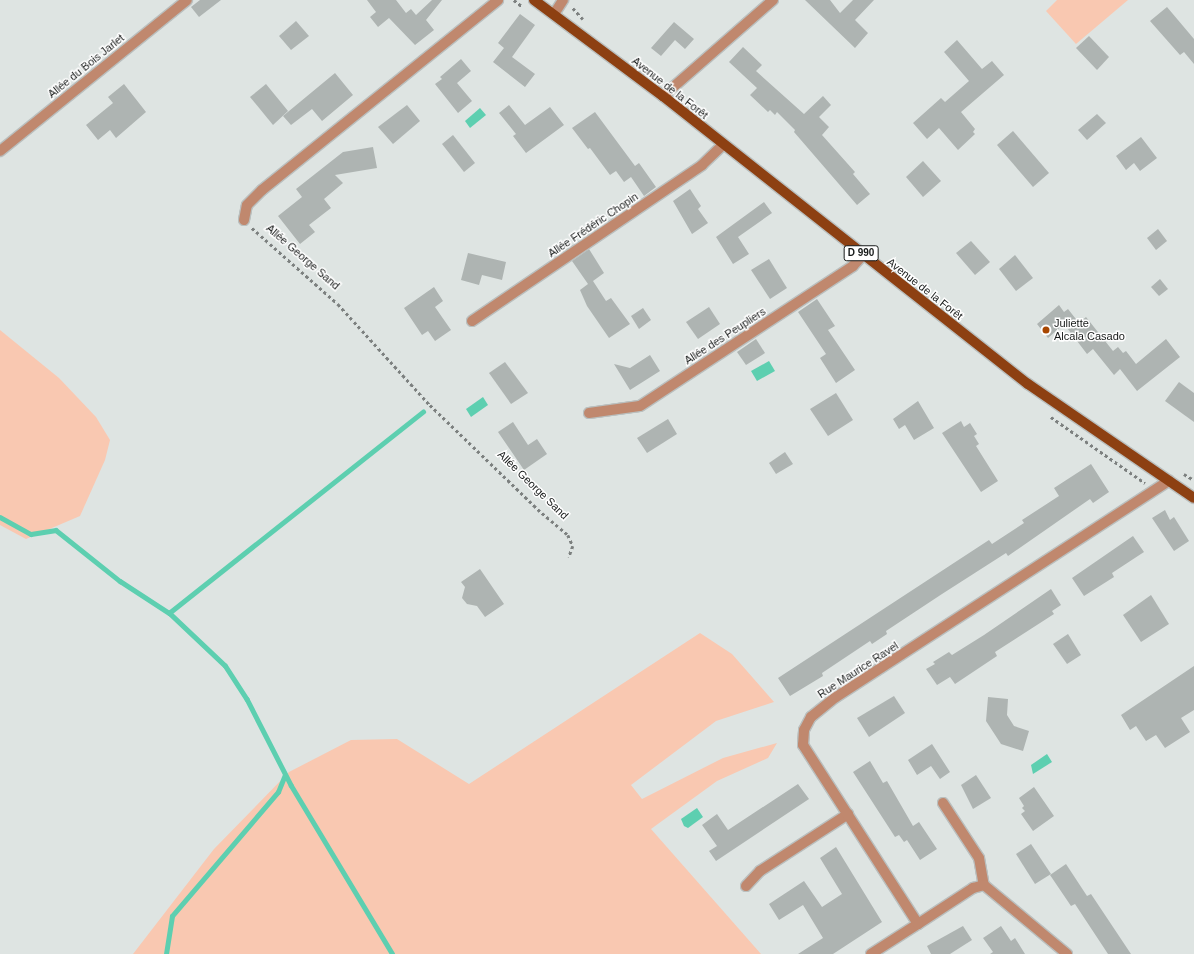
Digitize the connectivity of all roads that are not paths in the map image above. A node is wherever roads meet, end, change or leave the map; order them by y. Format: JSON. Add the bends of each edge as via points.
{"nodes":[{"id":1,"x":187,"y":0,"type":"edge"},
{"id":2,"x":498,"y":0,"type":"edge"},
{"id":3,"x":534,"y":0,"type":"edge"},
{"id":4,"x":564,"y":0,"type":"edge"},
{"id":5,"x":773,"y":0,"type":"edge"},
{"id":6,"x":554,"y":14,"type":"junction"},
{"id":7,"x":663,"y":96,"type":"junction"},
{"id":8,"x":723,"y":145,"type":"junction"},
{"id":9,"x":0,"y":151,"type":"edge"},
{"id":10,"x":244,"y":220,"type":"road end"},
{"id":11,"x":863,"y":255,"type":"junction"},
{"id":12,"x":472,"y":321,"type":"dead end"},
{"id":13,"x":589,"y":413,"type":"dead end"},
{"id":14,"x":1169,"y":482,"type":"junction"},
{"id":15,"x":1194,"y":498,"type":"edge"},
{"id":16,"x":943,"y":803,"type":"dead end"},
{"id":17,"x":848,"y":814,"type":"junction"},
{"id":18,"x":746,"y":886,"type":"dead end"},
{"id":19,"x":984,"y":886,"type":"junction"},
{"id":20,"x":918,"y":924,"type":"junction"},
{"id":21,"x":871,"y":954,"type":"edge"},
{"id":22,"x":1067,"y":954,"type":"edge"}],
"edges":[{"from":1,"to":9,"type":"street","name":"Allée du Bois Jarlet"},
{"from":2,"to":10,"type":"street","via":[[262,190],[247,205]]},
{"from":3,"to":6,"type":"main road","name":"Avenue de la Forêt","number":"D 990"},
{"from":4,"to":6,"type":"street"},
{"from":5,"to":7,"type":"street"},
{"from":6,"to":7,"type":"main road","name":"Avenue de la Forêt","number":"D 990"},
{"from":7,"to":8,"type":"main road","name":"Avenue de la Forêt","number":"D 990"},
{"from":8,"to":11,"type":"main road","name":"Avenue de la Forêt","number":"D 990"},
{"from":8,"to":12,"type":"street","name":"Allée Frédéric Chopin","via":[[706,162]]},
{"from":11,"to":13,"type":"street","name":"Allée des Peupliers","via":[[853,266],[640,406]]},
{"from":11,"to":14,"type":"main road","name":"Avenue de la Forêt","number":"D 990","via":[[1028,384]]},
{"from":14,"to":15,"type":"main road","name":"Avenue de la Forêt","number":"D 990"},
{"from":14,"to":17,"type":"street","name":"Rue Maurice Ravel","via":[[836,697],[811,717],[804,730],[803,745]]},
{"from":16,"to":19,"type":"street","via":[[979,858]]},
{"from":17,"to":18,"type":"street","via":[[760,871]]},
{"from":17,"to":20,"type":"street","name":"Rue Maurice Ravel"},
{"from":19,"to":20,"type":"street","via":[[973,888]]},
{"from":19,"to":22,"type":"street"},
{"from":20,"to":21,"type":"street"}]}
